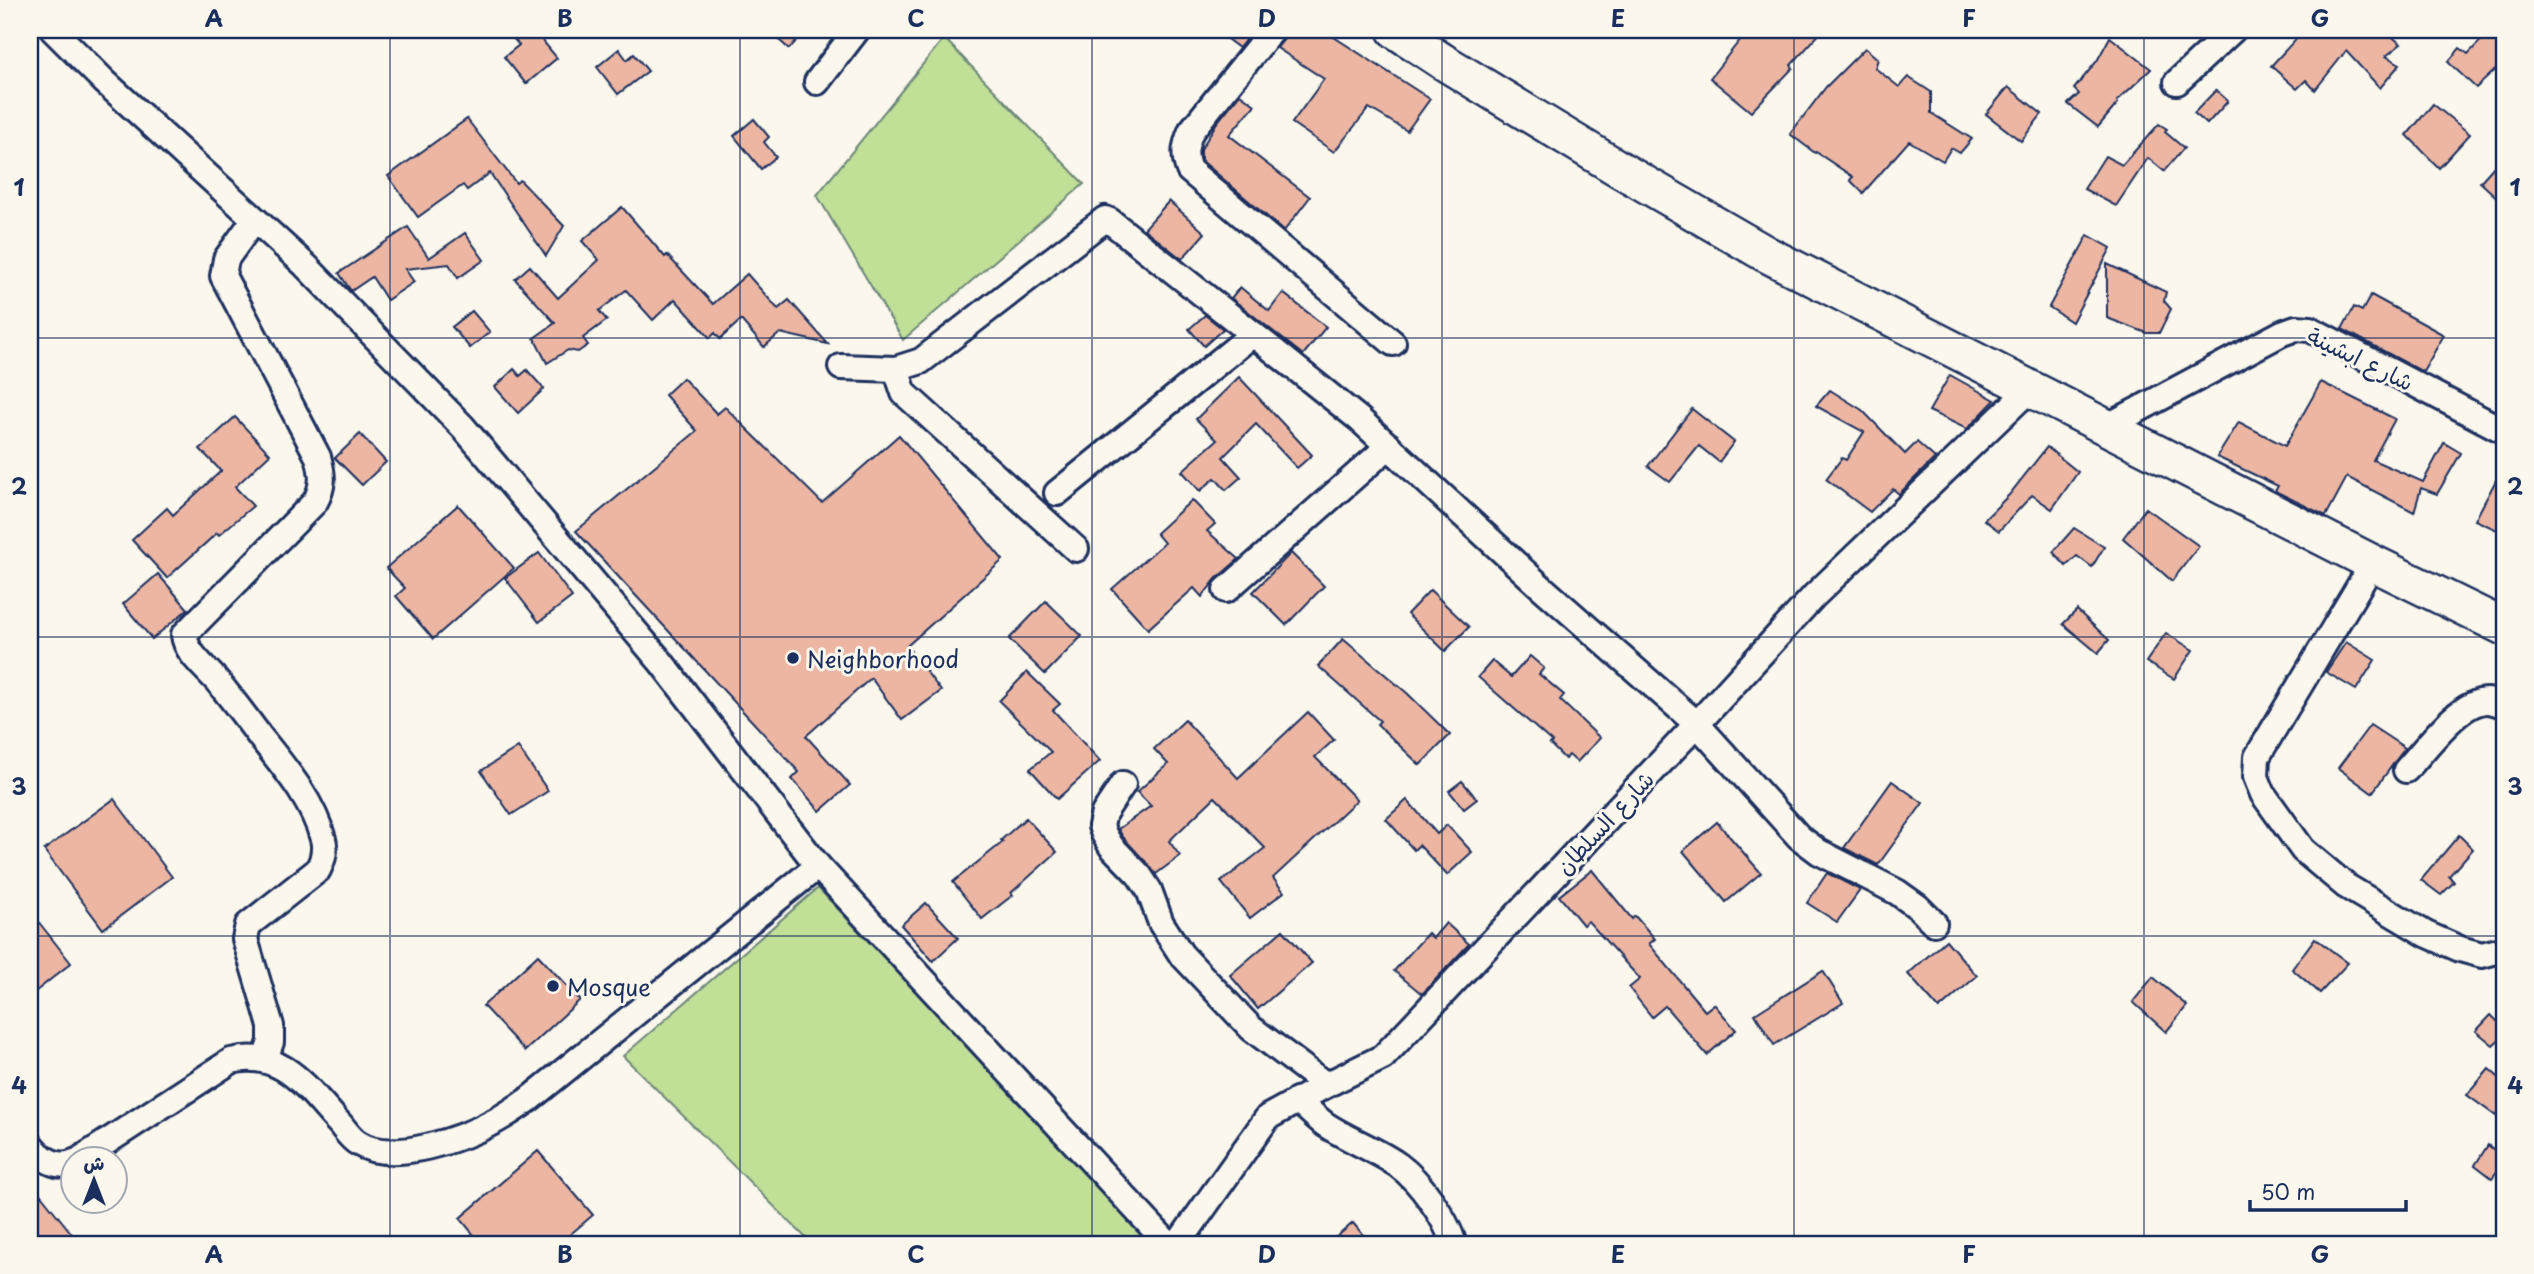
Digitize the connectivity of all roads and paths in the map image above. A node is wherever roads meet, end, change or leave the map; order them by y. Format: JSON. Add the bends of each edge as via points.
{"nodes":[{"id":1,"x":53,"y":30,"type":"edge"},
{"id":2,"x":857,"y":30,"type":"edge"},
{"id":3,"x":1272,"y":30,"type":"edge"},
{"id":4,"x":1395,"y":30,"type":"edge"},
{"id":5,"x":2233,"y":30,"type":"edge"},
{"id":6,"x":817,"y":82,"type":"dead end"},
{"id":7,"x":2177,"y":82,"type":"dead end"},
{"id":8,"x":254,"y":220,"type":"junction"},
{"id":9,"x":1253,"y":334,"type":"junction"},
{"id":10,"x":1393,"y":343,"type":"dead end"},
{"id":11,"x":841,"y":367,"type":"dead end"},
{"id":12,"x":896,"y":369,"type":"junction"},
{"id":13,"x":2030,"y":389,"type":"junction"},
{"id":14,"x":2106,"y":427,"type":"junction"},
{"id":15,"x":2504,"y":431,"type":"edge"},
{"id":16,"x":1389,"y":446,"type":"junction"},
{"id":17,"x":1057,"y":493,"type":"dead end"},
{"id":18,"x":1076,"y":549,"type":"dead end"},
{"id":19,"x":2373,"y":563,"type":"junction"},
{"id":20,"x":1226,"y":590,"type":"dead end"},
{"id":21,"x":2504,"y":627,"type":"edge"},
{"id":22,"x":2504,"y":705,"type":"edge"},
{"id":23,"x":1697,"y":724,"type":"junction"},
{"id":24,"x":2406,"y":770,"type":"dead end"},
{"id":25,"x":1123,"y":784,"type":"dead end"},
{"id":26,"x":818,"y":866,"type":"junction"},
{"id":27,"x":1934,"y":923,"type":"dead end"},
{"id":28,"x":2504,"y":949,"type":"edge"},
{"id":29,"x":265,"y":1059,"type":"junction"},
{"id":30,"x":1326,"y":1085,"type":"junction"},
{"id":31,"x":1297,"y":1100,"type":"junction"},
{"id":32,"x":30,"y":1144,"type":"edge"},
{"id":33,"x":104,"y":1144,"type":"edge"},
{"id":34,"x":60,"y":1164,"type":"edge"},
{"id":35,"x":1168,"y":1244,"type":"edge"},
{"id":36,"x":1178,"y":1244,"type":"edge"},
{"id":37,"x":1454,"y":1244,"type":"edge"}],
"edges":[{"from":1,"to":8,"type":"street"},
{"from":2,"to":6,"type":"street"},
{"from":3,"to":10,"type":"street","via":[[1191,131],[1184,156],[1189,170]]},
{"from":4,"to":13,"type":"street","via":[[1766,254]]},
{"from":5,"to":7,"type":"street"},
{"from":8,"to":26,"type":"street","via":[[305,265],[463,427],[661,663]]},
{"from":8,"to":29,"type":"street","via":[[226,259],[223,276],[318,457],[323,473],[321,490],[315,502],[184,635],[191,651],[295,782],[324,841],[318,870],[248,925],[245,939],[271,1026]]},
{"from":9,"to":12,"type":"street","via":[[1105,219],[920,361]]},
{"from":9,"to":16,"type":"street"},
{"from":9,"to":17,"type":"street"},
{"from":11,"to":12,"type":"street"},
{"from":12,"to":18,"type":"street","via":[[904,393]]},
{"from":13,"to":14,"type":"street"},
{"from":13,"to":23,"type":"street","name":"شارع السلطان","via":[[1814,596]]},
{"from":14,"to":15,"type":"street","name":"شارع ابشينة","via":[[2296,328],[2310,329]]},
{"from":14,"to":19,"type":"street"},
{"from":16,"to":20,"type":"street"},
{"from":16,"to":23,"type":"street"},
{"from":19,"to":21,"type":"street"},
{"from":19,"to":28,"type":"street","via":[[2257,757],[2256,777],[2303,850],[2346,886],[2460,949],[2483,955]]},
{"from":22,"to":24,"type":"street","via":[[2487,701],[2457,715]]},
{"from":23,"to":27,"type":"street","via":[[1799,837],[1897,892]]},
{"from":23,"to":30,"type":"street","name":"شارع السلطان","via":[[1400,1041],[1383,1057]]},
{"from":25,"to":30,"type":"street","via":[[1101,826],[1111,846],[1149,890],[1161,923],[1181,954],[1251,1028]]},
{"from":26,"to":29,"type":"street","via":[[528,1100],[455,1139],[411,1150],[379,1150],[358,1143],[291,1072]]},
{"from":26,"to":35,"type":"street"},
{"from":29,"to":33,"type":"street","via":[[231,1061]]},
{"from":30,"to":31,"type":"street","name":"شارع السلطان"},
{"from":31,"to":36,"type":"street","name":"شارع السلطان","via":[[1268,1117]]},
{"from":31,"to":37,"type":"street","via":[[1326,1124],[1399,1166],[1418,1184]]},
{"from":32,"to":34,"type":"street","via":[[35,1152]]}]}
